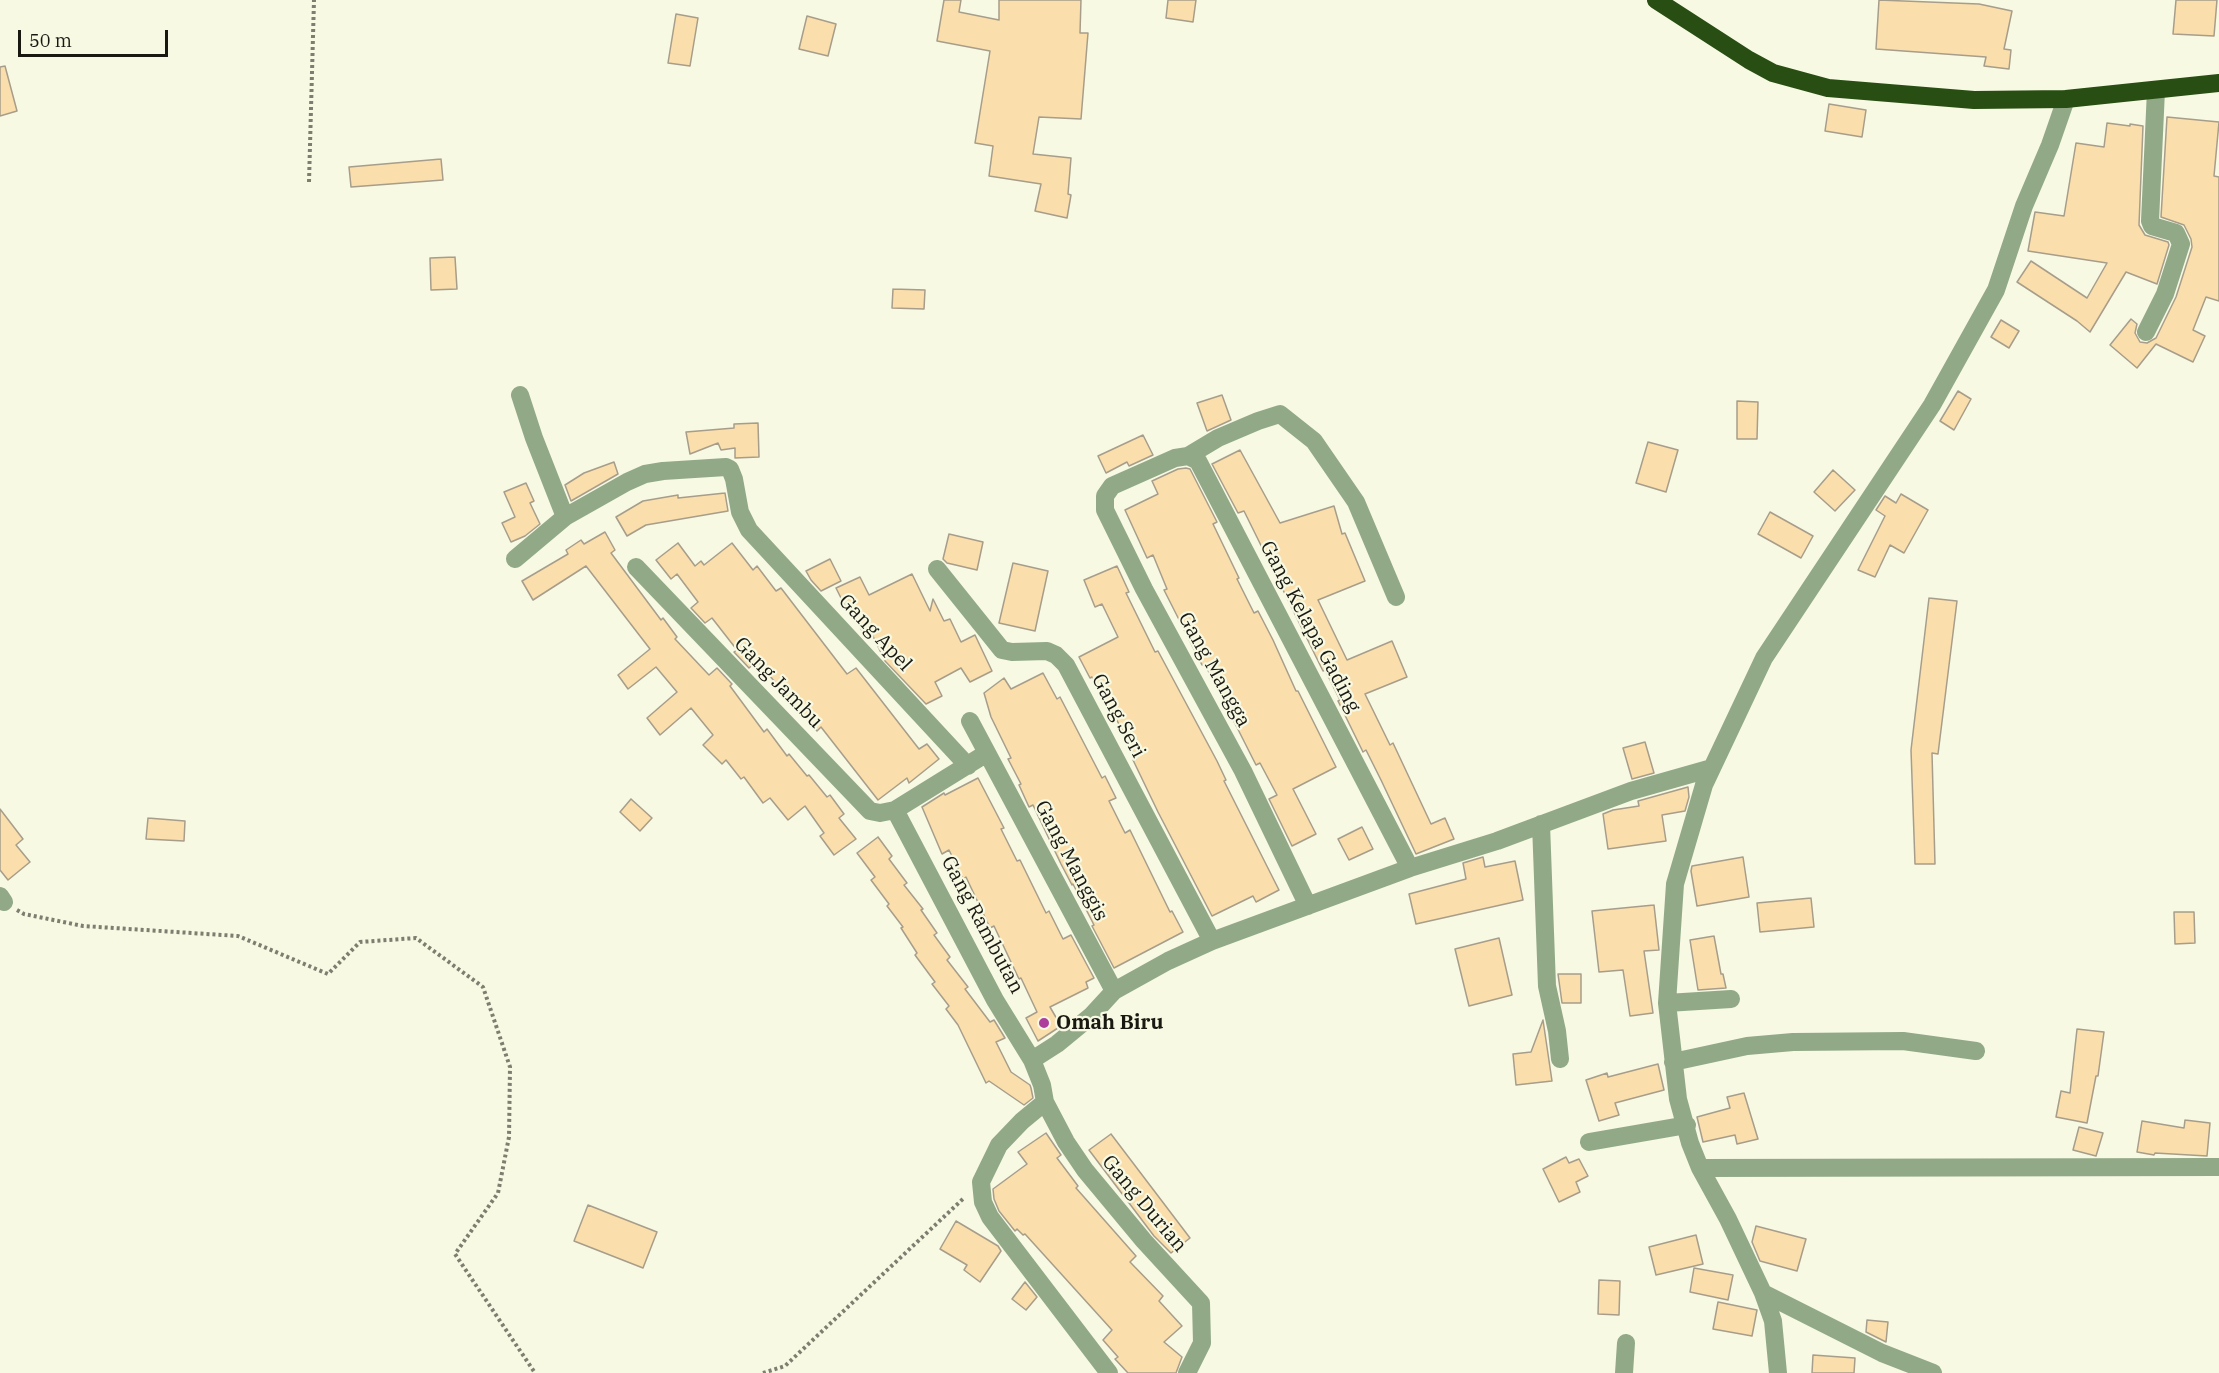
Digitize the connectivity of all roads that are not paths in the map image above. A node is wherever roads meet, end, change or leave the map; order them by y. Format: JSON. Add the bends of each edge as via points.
{"nodes":[{"id":1,"x":1656,"y":0,"type":"edge"},
{"id":2,"x":2219,"y":83,"type":"edge"},
{"id":3,"x":2156,"y":90,"type":"junction"},
{"id":4,"x":2066,"y":99,"type":"junction"},
{"id":5,"x":2146,"y":332,"type":"dead end"},
{"id":6,"x":520,"y":395,"type":"dead end"},
{"id":7,"x":1188,"y":456,"type":"junction"},
{"id":8,"x":564,"y":517,"type":"junction"},
{"id":9,"x":515,"y":559,"type":"dead end"},
{"id":10,"x":636,"y":567,"type":"dead end"},
{"id":11,"x":937,"y":569,"type":"dead end"},
{"id":12,"x":1396,"y":597,"type":"dead end"},
{"id":13,"x":970,"y":721,"type":"dead end"},
{"id":14,"x":987,"y":753,"type":"junction"},
{"id":15,"x":968,"y":766,"type":"junction"},
{"id":16,"x":1712,"y":768,"type":"junction"},
{"id":17,"x":895,"y":810,"type":"junction"},
{"id":18,"x":1541,"y":824,"type":"junction"},
{"id":19,"x":1410,"y":868,"type":"junction"},
{"id":20,"x":1308,"y":906,"type":"junction"},
{"id":21,"x":1212,"y":941,"type":"junction"},
{"id":22,"x":1114,"y":991,"type":"junction"},
{"id":23,"x":1731,"y":999,"type":"dead end"},
{"id":24,"x":1667,"y":1003,"type":"junction"},
{"id":25,"x":1976,"y":1051,"type":"dead end"},
{"id":26,"x":1560,"y":1059,"type":"dead end"},
{"id":27,"x":1032,"y":1060,"type":"junction"},
{"id":28,"x":1673,"y":1062,"type":"junction"},
{"id":29,"x":1045,"y":1102,"type":"junction"},
{"id":30,"x":1687,"y":1125,"type":"junction"},
{"id":31,"x":1589,"y":1142,"type":"dead end"},
{"id":32,"x":2219,"y":1167,"type":"edge"},
{"id":33,"x":1700,"y":1168,"type":"junction"},
{"id":34,"x":1763,"y":1293,"type":"junction"},
{"id":35,"x":1626,"y":1343,"type":"dead end"},
{"id":36,"x":1109,"y":1373,"type":"edge"},
{"id":37,"x":1187,"y":1373,"type":"edge"},
{"id":38,"x":1624,"y":1373,"type":"edge"},
{"id":39,"x":1778,"y":1373,"type":"edge"},
{"id":40,"x":1934,"y":1373,"type":"edge"}],
"edges":[{"from":1,"to":4,"type":"highway","via":[[1773,73],[1828,88],[1974,100]]},
{"from":2,"to":3,"type":"highway"},
{"from":3,"to":4,"type":"highway"},
{"from":3,"to":5,"type":"street","via":[[2150,221],[2152,226],[2176,233],[2181,244],[2165,294]]},
{"from":4,"to":16,"type":"street","via":[[1996,290],[1932,405],[1764,658]]},
{"from":6,"to":8,"type":"street"},
{"from":7,"to":12,"type":"street","via":[[1218,438],[1280,414],[1314,441],[1356,502]]},
{"from":7,"to":19,"type":"street","name":"Gang Kelapa Gading","via":[[1198,461]]},
{"from":7,"to":20,"type":"street","name":"Gang Mangga","via":[[1112,486],[1105,496],[1106,510],[1144,589],[1243,771]]},
{"from":8,"to":9,"type":"street"},
{"from":8,"to":15,"type":"street","name":"Gang Apel","via":[[645,474],[726,467],[734,479],[748,530]]},
{"from":10,"to":17,"type":"street","name":"Gang Jambu","via":[[870,811]]},
{"from":11,"to":21,"type":"street","name":"Gang Seri","via":[[1002,650],[1047,651],[1066,665]]},
{"from":13,"to":14,"type":"street","name":"Gang Manggis"},
{"from":14,"to":15,"type":"street"},
{"from":14,"to":22,"type":"street","name":"Gang Manggis"},
{"from":15,"to":17,"type":"street"},
{"from":16,"to":18,"type":"street","via":[[1631,791]]},
{"from":16,"to":24,"type":"street","via":[[1675,884]]},
{"from":17,"to":27,"type":"street","name":"Gang Rambutan","via":[[995,1000]]},
{"from":18,"to":19,"type":"street"},
{"from":18,"to":26,"type":"street","via":[[1547,986]]},
{"from":19,"to":20,"type":"street"},
{"from":20,"to":21,"type":"street"},
{"from":21,"to":22,"type":"street"},
{"from":22,"to":27,"type":"street","via":[[1074,1030]]},
{"from":23,"to":24,"type":"street"},
{"from":24,"to":28,"type":"street"},
{"from":25,"to":28,"type":"street","via":[[1903,1041],[1793,1042],[1747,1046]]},
{"from":27,"to":29,"type":"street","name":"Gang Durian"},
{"from":28,"to":30,"type":"street","via":[[1678,1099]]},
{"from":29,"to":36,"type":"street","via":[[999,1145],[981,1182],[983,1202],[990,1218]]},
{"from":29,"to":37,"type":"street","name":"Gang Durian","via":[[1084,1170],[1201,1303],[1202,1343]]},
{"from":30,"to":31,"type":"street"},
{"from":30,"to":33,"type":"street"},
{"from":32,"to":33,"type":"street"},
{"from":33,"to":34,"type":"street"},
{"from":34,"to":39,"type":"street","via":[[1773,1321]]},
{"from":34,"to":40,"type":"street","via":[[1882,1353]]},
{"from":35,"to":38,"type":"street"}]}
